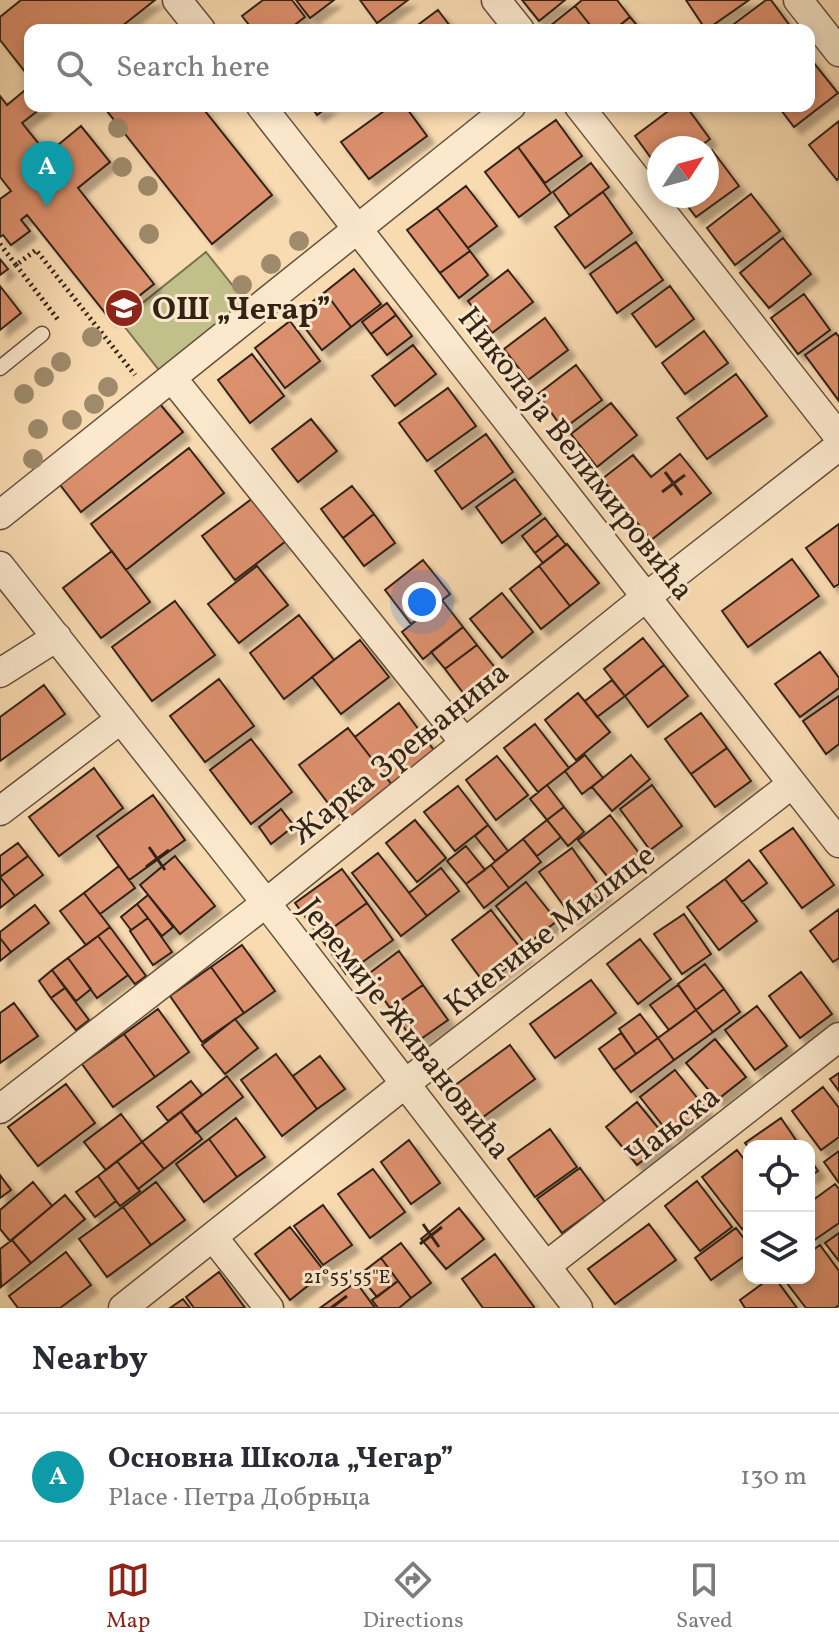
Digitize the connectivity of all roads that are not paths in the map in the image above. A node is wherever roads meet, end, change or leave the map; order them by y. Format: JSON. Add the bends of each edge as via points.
{"nodes":[{"id":1,"x":177,"y":0,"type":"edge"},
{"id":2,"x":496,"y":0,"type":"edge"},
{"id":3,"x":798,"y":0,"type":"edge"},
{"id":4,"x":196,"y":24,"type":"edge"},
{"id":5,"x":515,"y":24,"type":"edge"},
{"id":6,"x":839,"y":52,"type":"edge"},
{"id":7,"x":266,"y":112,"type":"edge"},
{"id":8,"x":503,"y":112,"type":"edge"},
{"id":9,"x":584,"y":112,"type":"edge"},
{"id":10,"x":356,"y":228,"type":"junction"},
{"id":11,"x":42,"y":334,"type":"road end"},
{"id":12,"x":0,"y":368,"type":"edge"},
{"id":13,"x":161,"y":386,"type":"junction"},
{"id":14,"x":839,"y":437,"type":"edge"},
{"id":15,"x":839,"y":446,"type":"edge"},
{"id":16,"x":0,"y":515,"type":"edge"},
{"id":17,"x":0,"y":566,"type":"edge"},
{"id":18,"x":646,"y":597,"type":"junction"},
{"id":19,"x":57,"y":637,"type":"junction"},
{"id":20,"x":0,"y":673,"type":"edge"},
{"id":21,"x":121,"y":719,"type":"junction"},
{"id":22,"x":465,"y":743,"type":"junction"},
{"id":23,"x":792,"y":784,"type":"junction"},
{"id":24,"x":0,"y":811,"type":"edge"},
{"id":25,"x":839,"y":843,"type":"edge"},
{"id":26,"x":266,"y":903,"type":"junction"},
{"id":27,"x":839,"y":1037,"type":"edge"},
{"id":28,"x":406,"y":1083,"type":"junction"},
{"id":29,"x":0,"y":1109,"type":"edge"},
{"id":30,"x":213,"y":1237,"type":"junction"},
{"id":31,"x":546,"y":1266,"type":"junction"},
{"id":32,"x":123,"y":1308,"type":"edge"},
{"id":33,"x":269,"y":1308,"type":"edge"},
{"id":34,"x":578,"y":1308,"type":"edge"}],
"edges":[{"from":1,"to":4,"type":"street"},
{"from":2,"to":5,"type":"street"},
{"from":3,"to":6,"type":"street"},
{"from":7,"to":10,"type":"street","name":"Николаја Велимировића"},
{"from":8,"to":10,"type":"street"},
{"from":9,"to":14,"type":"street"},
{"from":10,"to":13,"type":"street"},
{"from":10,"to":18,"type":"street","name":"Николаја Велимировића"},
{"from":11,"to":12,"type":"lane"},
{"from":13,"to":16,"type":"street"},
{"from":13,"to":22,"type":"street"},
{"from":15,"to":18,"type":"street","name":"Жарка Зрењанина"},
{"from":17,"to":19,"type":"street","name":"Јеремије Живановића"},
{"from":18,"to":22,"type":"street","name":"Жарка Зрењанина"},
{"from":18,"to":23,"type":"street","name":"Николаја Велимировића"},
{"from":19,"to":20,"type":"street"},
{"from":19,"to":21,"type":"street","name":"Јеремије Живановића"},
{"from":21,"to":24,"type":"street"},
{"from":21,"to":26,"type":"street","name":"Јеремије Живановића"},
{"from":22,"to":26,"type":"street","name":"Жарка Зрењанина"},
{"from":23,"to":25,"type":"street","name":"Николаја Велимировића"},
{"from":23,"to":28,"type":"street","name":"Кнегиње Милице"},
{"from":26,"to":28,"type":"street","name":"Јеремије Живановића"},
{"from":26,"to":29,"type":"street","name":"Жарка Зрењанина"},
{"from":27,"to":31,"type":"street","name":"Чањска"},
{"from":28,"to":30,"type":"street","name":"Кнегиње Милице"},
{"from":28,"to":31,"type":"street","name":"Јеремије Живановића"},
{"from":30,"to":32,"type":"street","name":"Кнегиње Милице"},
{"from":30,"to":33,"type":"street"},
{"from":31,"to":34,"type":"street","name":"Јеремије Живановића"}]}
